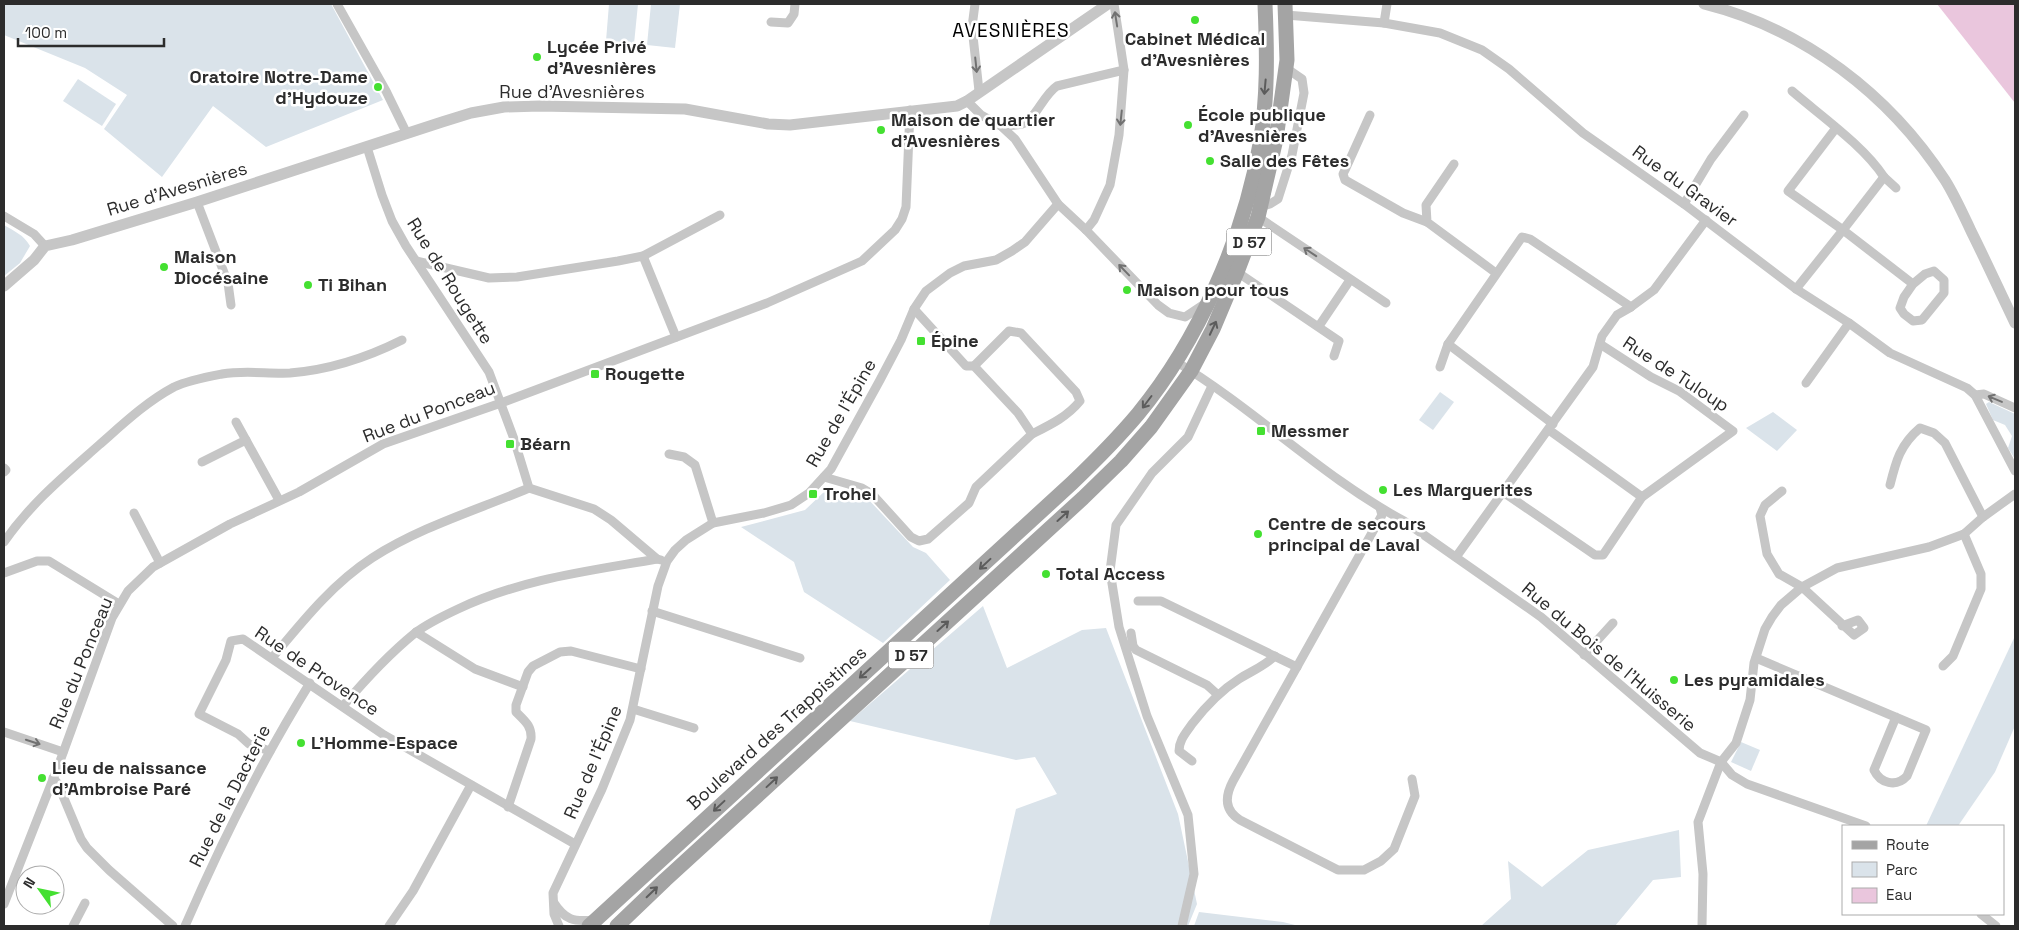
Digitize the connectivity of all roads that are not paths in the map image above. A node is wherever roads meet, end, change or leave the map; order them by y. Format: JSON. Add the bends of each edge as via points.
{"nodes":[{"id":1,"x":338,"y":4,"type":"edge"},
{"id":2,"x":795,"y":4,"type":"edge"},
{"id":3,"x":975,"y":4,"type":"edge"},
{"id":4,"x":1108,"y":4,"type":"edge"},
{"id":5,"x":1114,"y":4,"type":"edge"},
{"id":6,"x":1265,"y":4,"type":"edge"},
{"id":7,"x":1387,"y":4,"type":"edge"},
{"id":8,"x":1704,"y":4,"type":"edge"},
{"id":9,"x":1286,"y":9,"type":"edge"},
{"id":10,"x":771,"y":22,"type":"dead end"},
{"id":11,"x":1384,"y":24,"type":"junction"},
{"id":12,"x":1286,"y":68,"type":"junction"},
{"id":13,"x":1124,"y":70,"type":"junction"},
{"id":14,"x":1792,"y":91,"type":"dead end"},
{"id":15,"x":979,"y":92,"type":"junction"},
{"id":16,"x":967,"y":101,"type":"junction"},
{"id":17,"x":910,"y":110,"type":"junction"},
{"id":18,"x":1370,"y":115,"type":"dead end"},
{"id":19,"x":1744,"y":115,"type":"dead end"},
{"id":20,"x":1001,"y":126,"type":"junction"},
{"id":21,"x":1836,"y":128,"type":"junction"},
{"id":22,"x":407,"y":134,"type":"junction"},
{"id":23,"x":367,"y":147,"type":"junction"},
{"id":24,"x":1454,"y":164,"type":"dead end"},
{"id":25,"x":1884,"y":177,"type":"junction"},
{"id":26,"x":1896,"y":188,"type":"dead end"},
{"id":27,"x":197,"y":202,"type":"junction"},
{"id":28,"x":1058,"y":204,"type":"junction"},
{"id":29,"x":1684,"y":204,"type":"junction"},
{"id":30,"x":1259,"y":212,"type":"junction"},
{"id":31,"x":720,"y":215,"type":"dead end"},
{"id":32,"x":4,"y":216,"type":"edge"},
{"id":33,"x":1706,"y":220,"type":"junction"},
{"id":34,"x":1427,"y":222,"type":"junction"},
{"id":35,"x":1086,"y":230,"type":"junction"},
{"id":36,"x":1843,"y":230,"type":"junction"},
{"id":37,"x":45,"y":246,"type":"junction"},
{"id":38,"x":643,"y":256,"type":"junction"},
{"id":39,"x":416,"y":261,"type":"junction"},
{"id":40,"x":1237,"y":272,"type":"junction"},
{"id":41,"x":1496,"y":273,"type":"junction"},
{"id":42,"x":1350,"y":280,"type":"junction"},
{"id":43,"x":1913,"y":284,"type":"junction"},
{"id":44,"x":4,"y":286,"type":"edge"},
{"id":45,"x":1796,"y":288,"type":"junction"},
{"id":46,"x":1209,"y":300,"type":"junction"},
{"id":47,"x":1386,"y":303,"type":"dead end"},
{"id":48,"x":231,"y":305,"type":"dead end"},
{"id":49,"x":1631,"y":307,"type":"junction"},
{"id":50,"x":914,"y":309,"type":"junction"},
{"id":51,"x":1849,"y":323,"type":"junction"},
{"id":52,"x":2015,"y":323,"type":"edge"},
{"id":53,"x":1319,"y":326,"type":"junction"},
{"id":54,"x":676,"y":337,"type":"junction"},
{"id":55,"x":402,"y":340,"type":"dead end"},
{"id":56,"x":1448,"y":344,"type":"junction"},
{"id":57,"x":1600,"y":344,"type":"junction"},
{"id":58,"x":1334,"y":356,"type":"dead end"},
{"id":59,"x":1175,"y":362,"type":"junction"},
{"id":60,"x":974,"y":366,"type":"junction"},
{"id":61,"x":1440,"y":367,"type":"dead end"},
{"id":62,"x":1190,"y":371,"type":"junction"},
{"id":63,"x":1806,"y":383,"type":"dead end"},
{"id":64,"x":1212,"y":386,"type":"junction"},
{"id":65,"x":1975,"y":395,"type":"junction"},
{"id":66,"x":501,"y":403,"type":"junction"},
{"id":67,"x":2015,"y":408,"type":"edge"},
{"id":68,"x":236,"y":422,"type":"dead end"},
{"id":69,"x":1551,"y":427,"type":"junction"},
{"id":70,"x":1032,"y":434,"type":"junction"},
{"id":71,"x":246,"y":440,"type":"junction"},
{"id":72,"x":669,"y":454,"type":"dead end"},
{"id":73,"x":202,"y":462,"type":"dead end"},
{"id":74,"x":2015,"y":471,"type":"edge"},
{"id":75,"x":824,"y":477,"type":"junction"},
{"id":76,"x":1890,"y":485,"type":"dead end"},
{"id":77,"x":529,"y":488,"type":"junction"},
{"id":78,"x":1782,"y":491,"type":"dead end"},
{"id":79,"x":1503,"y":492,"type":"junction"},
{"id":80,"x":2015,"y":494,"type":"edge"},
{"id":81,"x":1642,"y":497,"type":"junction"},
{"id":82,"x":279,"y":500,"type":"junction"},
{"id":83,"x":1380,"y":508,"type":"junction"},
{"id":84,"x":134,"y":513,"type":"dead end"},
{"id":85,"x":1983,"y":517,"type":"junction"},
{"id":86,"x":714,"y":523,"type":"junction"},
{"id":87,"x":1964,"y":534,"type":"junction"},
{"id":88,"x":4,"y":542,"type":"edge"},
{"id":89,"x":1456,"y":557,"type":"junction"},
{"id":90,"x":657,"y":559,"type":"junction"},
{"id":91,"x":667,"y":561,"type":"junction"},
{"id":92,"x":160,"y":562,"type":"junction"},
{"id":93,"x":4,"y":574,"type":"edge"},
{"id":94,"x":1802,"y":587,"type":"junction"},
{"id":95,"x":1138,"y":601,"type":"dead end"},
{"id":96,"x":119,"y":604,"type":"junction"},
{"id":97,"x":652,"y":611,"type":"junction"},
{"id":98,"x":1613,"y":623,"type":"dead end"},
{"id":99,"x":1842,"y":626,"type":"dead end"},
{"id":100,"x":416,"y":632,"type":"junction"},
{"id":101,"x":1131,"y":633,"type":"dead end"},
{"id":102,"x":1584,"y":655,"type":"junction"},
{"id":103,"x":1274,"y":656,"type":"junction"},
{"id":104,"x":272,"y":658,"type":"junction"},
{"id":105,"x":800,"y":658,"type":"dead end"},
{"id":106,"x":1756,"y":658,"type":"junction"},
{"id":107,"x":1943,"y":666,"type":"dead end"},
{"id":108,"x":1297,"y":667,"type":"junction"},
{"id":109,"x":641,"y":669,"type":"junction"},
{"id":110,"x":310,"y":683,"type":"junction"},
{"id":111,"x":523,"y":687,"type":"junction"},
{"id":112,"x":1218,"y":694,"type":"junction"},
{"id":113,"x":343,"y":706,"type":"junction"},
{"id":114,"x":633,"y":709,"type":"junction"},
{"id":115,"x":1896,"y":717,"type":"junction"},
{"id":116,"x":694,"y":728,"type":"dead end"},
{"id":117,"x":4,"y":732,"type":"edge"},
{"id":118,"x":270,"y":751,"type":"junction"},
{"id":119,"x":63,"y":752,"type":"junction"},
{"id":120,"x":1192,"y":762,"type":"dead end"},
{"id":121,"x":1721,"y":762,"type":"junction"},
{"id":122,"x":53,"y":778,"type":"junction"},
{"id":123,"x":1412,"y":779,"type":"dead end"},
{"id":124,"x":471,"y":785,"type":"junction"},
{"id":125,"x":508,"y":807,"type":"junction"},
{"id":126,"x":1863,"y":825,"type":"edge"},
{"id":127,"x":575,"y":844,"type":"junction"},
{"id":128,"x":554,"y":902,"type":"junction"},
{"id":129,"x":85,"y":903,"type":"dead end"},
{"id":130,"x":4,"y":904,"type":"edge"},
{"id":131,"x":1981,"y":915,"type":"edge"},
{"id":132,"x":593,"y":923,"type":"edge"},
{"id":133,"x":73,"y":926,"type":"edge"},
{"id":134,"x":173,"y":926,"type":"edge"},
{"id":135,"x":185,"y":926,"type":"edge"},
{"id":136,"x":389,"y":926,"type":"edge"},
{"id":137,"x":559,"y":926,"type":"edge"},
{"id":138,"x":617,"y":926,"type":"edge"},
{"id":139,"x":1182,"y":926,"type":"edge"},
{"id":140,"x":1702,"y":926,"type":"edge"},
{"id":141,"x":1996,"y":926,"type":"edge"}],
"edges":[{"from":1,"to":22,"type":"street"},
{"from":2,"to":10,"type":"street","via":[[794,14],[788,23]]},
{"from":3,"to":15,"type":"street","one_way":true,"via":[[972,27]]},
{"from":4,"to":15,"type":"street"},
{"from":13,"to":5,"type":"street","one_way":true},
{"from":6,"to":46,"type":"main road","number":"D 57","one_way":true,"via":[[1268,58],[1260,144],[1241,219]]},
{"from":7,"to":11,"type":"street"},
{"from":8,"to":52,"type":"street","via":[[1752,19],[1810,48],[1881,102],[1912,135],[1946,181]]},
{"from":9,"to":11,"type":"street","name":"Rue du Gravier"},
{"from":9,"to":12,"type":"main road","number":"D 57"},
{"from":11,"to":29,"type":"street","name":"Rue du Gravier","via":[[1440,33],[1482,50],[1583,133]]},
{"from":12,"to":30,"type":"main road","number":"D 57","via":[[1276,139]]},
{"from":12,"to":30,"type":"street","via":[[1302,79],[1304,92],[1292,155],[1278,199]]},
{"from":13,"to":20,"type":"street","via":[[1057,86],[1049,91],[1029,120],[1023,124]]},
{"from":13,"to":35,"type":"street","one_way":true,"via":[[1119,135],[1110,185]]},
{"from":14,"to":21,"type":"street"},
{"from":15,"to":16,"type":"street"},
{"from":16,"to":17,"type":"street","name":"Rue d'Avesnières","via":[[957,106]]},
{"from":16,"to":20,"type":"street","via":[[981,116]]},
{"from":17,"to":22,"type":"street","name":"Rue d'Avesnières","via":[[790,125],[685,109],[504,107],[470,113]]},
{"from":17,"to":54,"type":"street","name":"Rue du Ponceau","via":[[906,207],[895,230],[877,248],[862,260],[767,303]]},
{"from":18,"to":34,"type":"street","via":[[1343,174],[1345,180],[1403,214]]},
{"from":19,"to":29,"type":"street","via":[[1711,159]]},
{"from":20,"to":28,"type":"street","via":[[1015,139]]},
{"from":21,"to":25,"type":"street","via":[[1879,167]]},
{"from":21,"to":36,"type":"street","via":[[1788,192]]},
{"from":22,"to":23,"type":"street","name":"Rue d'Avesnières"},
{"from":23,"to":27,"type":"street","name":"Rue d'Avesnières"},
{"from":23,"to":39,"type":"street","name":"Rue de Rougette","via":[[392,221]]},
{"from":24,"to":34,"type":"street","via":[[1426,205]]},
{"from":25,"to":26,"type":"street"},
{"from":25,"to":36,"type":"street"},
{"from":27,"to":37,"type":"street","name":"Rue d'Avesnières"},
{"from":27,"to":48,"type":"street","via":[[228,283]]},
{"from":28,"to":35,"type":"street"},
{"from":28,"to":50,"type":"street","name":"Rue de l'Épine","via":[[1025,242],[996,260],[964,266],[950,273],[926,291]]},
{"from":29,"to":33,"type":"street","name":"Rue du Gravier"},
{"from":30,"to":40,"type":"main road","number":"D 57"},
{"from":42,"to":30,"type":"street","one_way":true},
{"from":31,"to":38,"type":"street"},
{"from":32,"to":37,"type":"street","via":[[34,234]]},
{"from":33,"to":45,"type":"street","name":"Rue du Gravier"},
{"from":33,"to":49,"type":"street","via":[[1654,290]]},
{"from":34,"to":41,"type":"street"},
{"from":46,"to":35,"type":"street","one_way":true,"via":[[1185,317],[1169,313],[1158,306]]},
{"from":36,"to":43,"type":"street"},
{"from":36,"to":45,"type":"street"},
{"from":37,"to":44,"type":"street"},
{"from":38,"to":39,"type":"street","via":[[517,277],[489,278]]},
{"from":38,"to":54,"type":"street"},
{"from":39,"to":66,"type":"street","name":"Rue de Rougette","via":[[489,372]]},
{"from":40,"to":53,"type":"street"},
{"from":62,"to":40,"type":"main road","number":"D 57","one_way":true,"via":[[1213,329]]},
{"from":41,"to":49,"type":"street","via":[[1522,237],[1530,239]]},
{"from":41,"to":56,"type":"street"},
{"from":42,"to":47,"type":"street"},
{"from":42,"to":53,"type":"street"},
{"from":43,"to":43,"type":"street","via":[[1934,271],[1944,280],[1944,293],[1922,320],[1913,321],[1900,308]]},
{"from":45,"to":51,"type":"street","name":"Rue du Gravier"},
{"from":46,"to":59,"type":"main road","number":"D 57"},
{"from":49,"to":57,"type":"street","via":[[1617,315]]},
{"from":50,"to":60,"type":"street","via":[[966,366]]},
{"from":50,"to":75,"type":"street","name":"Rue de l'Épine","via":[[880,380]]},
{"from":51,"to":63,"type":"street"},
{"from":51,"to":65,"type":"street","name":"Rue du Gravier","via":[[1890,353],[1955,382]]},
{"from":53,"to":58,"type":"street","via":[[1339,341]]},
{"from":54,"to":66,"type":"street","name":"Rue du Ponceau"},
{"from":55,"to":88,"type":"street","via":[[322,368],[287,373],[228,373],[175,387],[131,418],[41,497]]},
{"from":56,"to":61,"type":"street"},
{"from":56,"to":69,"type":"street"},
{"from":57,"to":69,"type":"street","via":[[1593,367]]},
{"from":57,"to":81,"type":"street","name":"Rue de Tuloup","via":[[1651,378],[1679,391],[1733,431]]},
{"from":59,"to":62,"type":"street","name":"Rue du Bois de l'Huisserie"},
{"from":59,"to":132,"type":"main road","name":"Boulevard des Trappistines","number":"D 57","one_way":true,"via":[[1137,414],[1072,483]]},
{"from":60,"to":70,"type":"street","via":[[1018,412]]},
{"from":60,"to":70,"type":"street","via":[[1010,331],[1021,333],[1076,392],[1080,401],[1074,408]]},
{"from":62,"to":64,"type":"street","name":"Rue du Bois de l'Huisserie"},
{"from":138,"to":62,"type":"main road","name":"Boulevard des Trappistines","number":"D 57","one_way":true,"via":[[1083,498],[1151,427]]},
{"from":64,"to":83,"type":"street","name":"Rue du Bois de l'Huisserie"},
{"from":64,"to":139,"type":"street","via":[[1188,437],[1152,472],[1116,525],[1110,571],[1119,628],[1147,716],[1188,815],[1194,874]]},
{"from":67,"to":65,"type":"street","one_way":true,"via":[[1984,394]]},
{"from":65,"to":74,"type":"street","name":"Rue du Gravier"},
{"from":66,"to":77,"type":"street","name":"Rue de Rougette"},
{"from":66,"to":82,"type":"street","name":"Rue du Ponceau","via":[[383,444],[307,488]]},
{"from":68,"to":71,"type":"street"},
{"from":69,"to":79,"type":"street"},
{"from":69,"to":81,"type":"street"},
{"from":70,"to":75,"type":"street","via":[[976,487],[969,503],[928,539],[919,541],[911,537],[872,494]]},
{"from":71,"to":73,"type":"street"},
{"from":71,"to":82,"type":"street"},
{"from":72,"to":86,"type":"street","via":[[684,457],[695,465]]},
{"from":75,"to":86,"type":"street","name":"Rue de l'Épine","via":[[791,505]]},
{"from":76,"to":85,"type":"street","via":[[1896,461],[1908,439],[1920,428],[1934,433],[1945,443]]},
{"from":77,"to":90,"type":"street","via":[[594,509]]},
{"from":77,"to":104,"type":"street","via":[[416,534],[372,558],[315,607]]},
{"from":78,"to":94,"type":"street","via":[[1765,505],[1760,516],[1767,554],[1779,574]]},
{"from":79,"to":81,"type":"street","via":[[1595,555],[1603,555]]},
{"from":79,"to":89,"type":"street"},
{"from":80,"to":85,"type":"street"},
{"from":82,"to":92,"type":"street","name":"Rue du Ponceau"},
{"from":83,"to":89,"type":"street","name":"Rue du Bois de l'Huisserie"},
{"from":83,"to":108,"type":"street","via":[[1382,515]]},
{"from":84,"to":92,"type":"street"},
{"from":85,"to":87,"type":"street"},
{"from":86,"to":91,"type":"street","name":"Rue de l'Épine","via":[[686,540]]},
{"from":87,"to":94,"type":"street","via":[[1929,547],[1837,568]]},
{"from":87,"to":107,"type":"street","via":[[1981,574],[1981,589],[1953,656]]},
{"from":89,"to":102,"type":"street","name":"Rue du Bois de l'Huisserie","via":[[1541,618]]},
{"from":90,"to":91,"type":"street"},
{"from":90,"to":100,"type":"street","via":[[532,582],[480,598]]},
{"from":91,"to":97,"type":"street","name":"Rue de l'Épine"},
{"from":92,"to":96,"type":"street","name":"Rue du Ponceau","via":[[142,576]]},
{"from":93,"to":96,"type":"street","via":[[37,561],[49,561]]},
{"from":94,"to":99,"type":"street"},
{"from":94,"to":106,"type":"street","via":[[1772,617]]},
{"from":95,"to":103,"type":"street","via":[[1161,601]]},
{"from":96,"to":119,"type":"street","name":"Rue du Ponceau"},
{"from":97,"to":105,"type":"street"},
{"from":97,"to":109,"type":"street","name":"Rue de l'Épine"},
{"from":98,"to":102,"type":"street"},
{"from":100,"to":111,"type":"street","via":[[476,669]]},
{"from":100,"to":113,"type":"street","via":[[368,676]]},
{"from":101,"to":112,"type":"street","via":[[1136,650],[1207,685]]},
{"from":102,"to":121,"type":"street","name":"Rue du Bois de l'Huisserie","via":[[1700,753]]},
{"from":103,"to":108,"type":"street"},
{"from":103,"to":112,"type":"street","via":[[1266,665]]},
{"from":104,"to":110,"type":"street","name":"Rue de Provence"},
{"from":104,"to":118,"type":"street","name":"Rue de Provence","via":[[243,639],[232,641],[199,714],[238,734],[249,744]]},
{"from":106,"to":115,"type":"street"},
{"from":106,"to":121,"type":"street","via":[[1746,717],[1736,743]]},
{"from":108,"to":123,"type":"street","via":[[1228,790],[1227,801],[1234,816],[1338,870],[1364,870],[1394,849],[1415,796]]},
{"from":109,"to":111,"type":"street","via":[[571,651],[560,652],[533,666]]},
{"from":109,"to":114,"type":"street","name":"Rue de l'Épine"},
{"from":110,"to":113,"type":"street","name":"Rue de Provence"},
{"from":110,"to":118,"type":"street","name":"Rue de la Dacterie"},
{"from":111,"to":125,"type":"street","via":[[516,712],[532,731]]},
{"from":112,"to":120,"type":"street","via":[[1180,740],[1179,751]]},
{"from":113,"to":124,"type":"street","name":"Rue de Provence","via":[[384,735]]},
{"from":114,"to":116,"type":"street"},
{"from":114,"to":127,"type":"street","name":"Rue de l'Épine","via":[[602,789]]},
{"from":115,"to":115,"type":"street","via":[[1926,730],[1907,776],[1901,782],[1890,783],[1877,776],[1874,770]]},
{"from":117,"to":119,"type":"street","one_way":true},
{"from":118,"to":135,"type":"street","name":"Rue de la Dacterie"},
{"from":119,"to":122,"type":"street","name":"Rue du Ponceau"},
{"from":121,"to":126,"type":"street","name":"Rue du Bois de l'Huisserie","via":[[1732,775],[1747,784]]},
{"from":121,"to":140,"type":"street","via":[[1698,822],[1703,874]]},
{"from":122,"to":130,"type":"street","name":"Rue du Ponceau"},
{"from":122,"to":134,"type":"street","via":[[87,848]]},
{"from":124,"to":125,"type":"street","name":"Rue de Provence"},
{"from":124,"to":136,"type":"street","via":[[413,891]]},
{"from":125,"to":127,"type":"street","name":"Rue de Provence"},
{"from":127,"to":128,"type":"street","name":"Rue de l'Épine","via":[[553,893]]},
{"from":128,"to":132,"type":"street","via":[[567,918]]},
{"from":128,"to":137,"type":"street","name":"Rue de l'Épine"},
{"from":129,"to":133,"type":"street"},
{"from":131,"to":141,"type":"street"}]}
